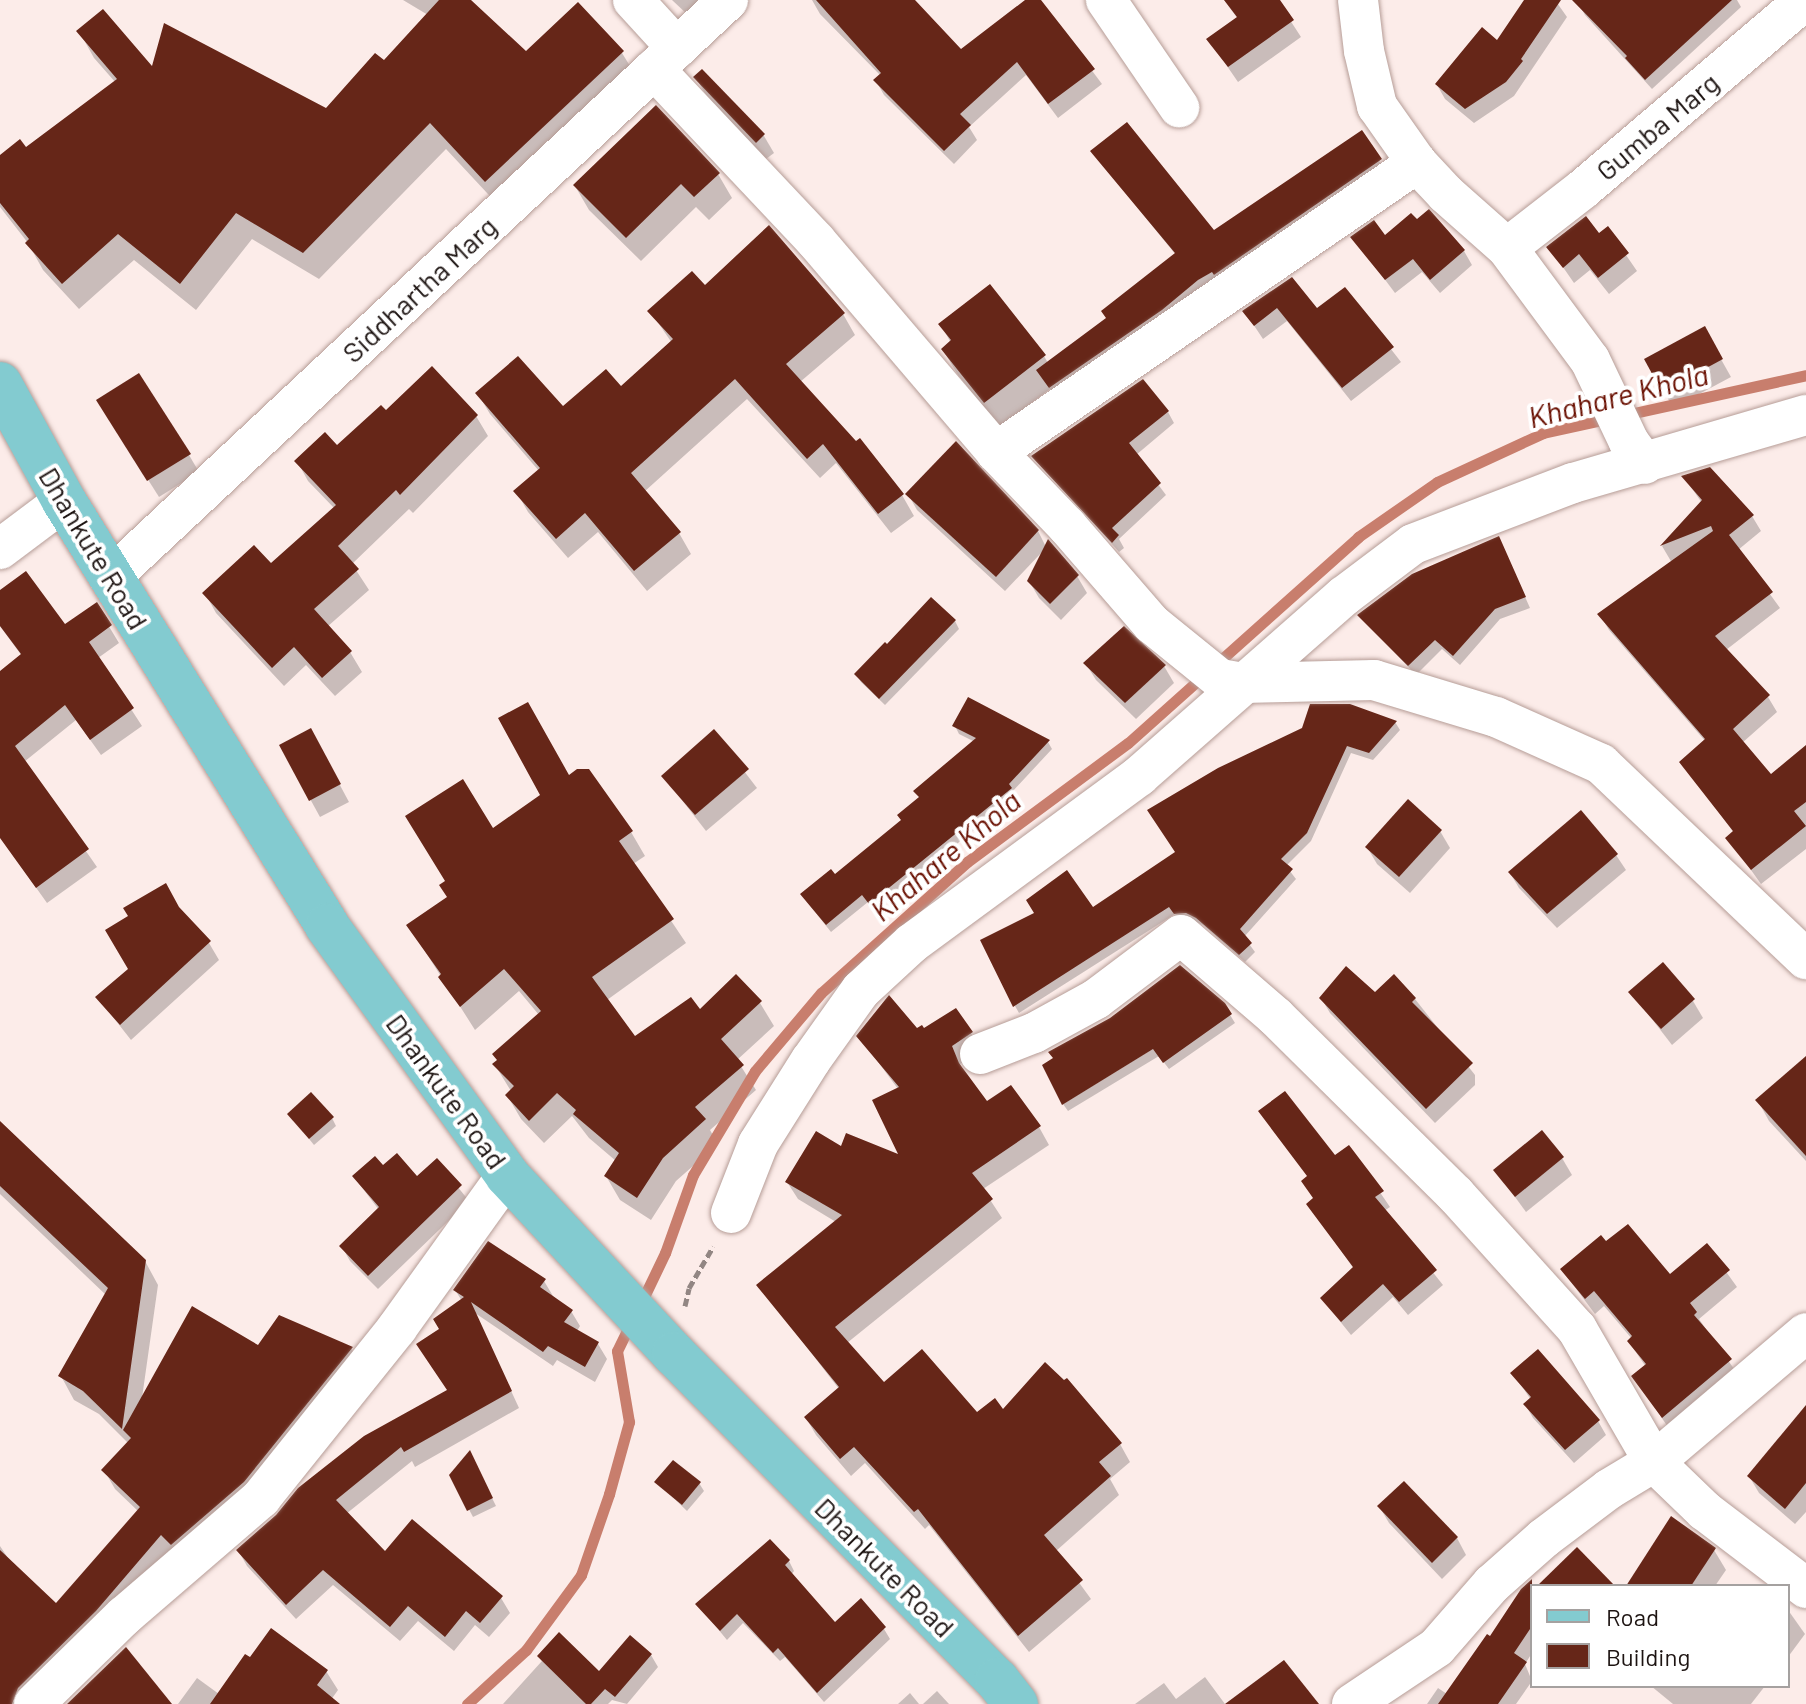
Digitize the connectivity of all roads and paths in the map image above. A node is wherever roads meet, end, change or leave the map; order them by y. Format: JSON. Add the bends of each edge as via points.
{"nodes":[{"id":1,"x":633,"y":0,"type":"edge"},
{"id":2,"x":728,"y":0,"type":"edge"},
{"id":3,"x":1106,"y":0,"type":"edge"},
{"id":4,"x":1358,"y":0,"type":"edge"},
{"id":5,"x":1805,"y":0,"type":"edge"},
{"id":6,"x":665,"y":59,"type":"junction"},
{"id":7,"x":1179,"y":107,"type":"dead end"},
{"id":8,"x":1417,"y":163,"type":"junction"},
{"id":9,"x":1507,"y":248,"type":"junction"},
{"id":10,"x":0,"y":384,"type":"edge"},
{"id":11,"x":1806,"y":415,"type":"edge"},
{"id":12,"x":996,"y":452,"type":"junction"},
{"id":13,"x":1637,"y":453,"type":"junction"},
{"id":14,"x":64,"y":501,"type":"junction"},
{"id":15,"x":0,"y":549,"type":"edge"},
{"id":16,"x":110,"y":578,"type":"junction"},
{"id":17,"x":1219,"y":673,"type":"junction"},
{"id":18,"x":1806,"y":959,"type":"edge"},
{"id":19,"x":980,"y":1054,"type":"dead end"},
{"id":20,"x":507,"y":1175,"type":"junction"},
{"id":21,"x":731,"y":1213,"type":"joint"},
{"id":22,"x":1806,"y":1333,"type":"edge"},
{"id":23,"x":666,"y":1346,"type":"junction"},
{"id":24,"x":1654,"y":1462,"type":"junction"},
{"id":25,"x":1806,"y":1588,"type":"edge"},
{"id":26,"x":34,"y":1704,"type":"edge"},
{"id":27,"x":1016,"y":1704,"type":"edge"},
{"id":28,"x":1352,"y":1704,"type":"edge"}],
"edges":[{"from":1,"to":6,"type":"street"},
{"from":2,"to":6,"type":"street","name":"Siddhartha Marg"},
{"from":3,"to":7,"type":"street"},
{"from":4,"to":8,"type":"street","via":[[1377,106]]},
{"from":5,"to":9,"type":"street","name":"Gumba Marg"},
{"from":6,"to":12,"type":"street"},
{"from":6,"to":16,"type":"street","name":"Siddhartha Marg"},
{"from":8,"to":9,"type":"street"},
{"from":8,"to":12,"type":"street"},
{"from":9,"to":13,"type":"street","via":[[1590,360]]},
{"from":10,"to":14,"type":"main road","name":"Dhankute Road"},
{"from":11,"to":13,"type":"street"},
{"from":12,"to":17,"type":"street","via":[[1152,624]]},
{"from":13,"to":17,"type":"street","via":[[1413,544]]},
{"from":14,"to":15,"type":"street"},
{"from":14,"to":16,"type":"main road","name":"Dhankute Road"},
{"from":16,"to":20,"type":"main road","name":"Dhankute Road","via":[[327,926]]},
{"from":17,"to":18,"type":"street","via":[[1374,680],[1496,717],[1601,764]]},
{"from":17,"to":21,"type":"street","via":[[1139,776],[912,943],[861,990],[758,1144]]},
{"from":19,"to":24,"type":"street","via":[[1034,1033],[1096,999],[1181,935],[1276,1017],[1455,1194],[1577,1329]]},
{"from":20,"to":23,"type":"main road","name":"Dhankute Road"},
{"from":20,"to":26,"type":"street","via":[[397,1328],[261,1498],[124,1616]]},
{"from":21,"to":23,"type":"path","via":[[689,1288]]},
{"from":22,"to":24,"type":"street"},
{"from":23,"to":27,"type":"main road","name":"Dhankute Road"},
{"from":24,"to":25,"type":"street","via":[[1705,1511]]},
{"from":24,"to":28,"type":"street","via":[[1544,1538],[1492,1584],[1437,1647]]}]}
